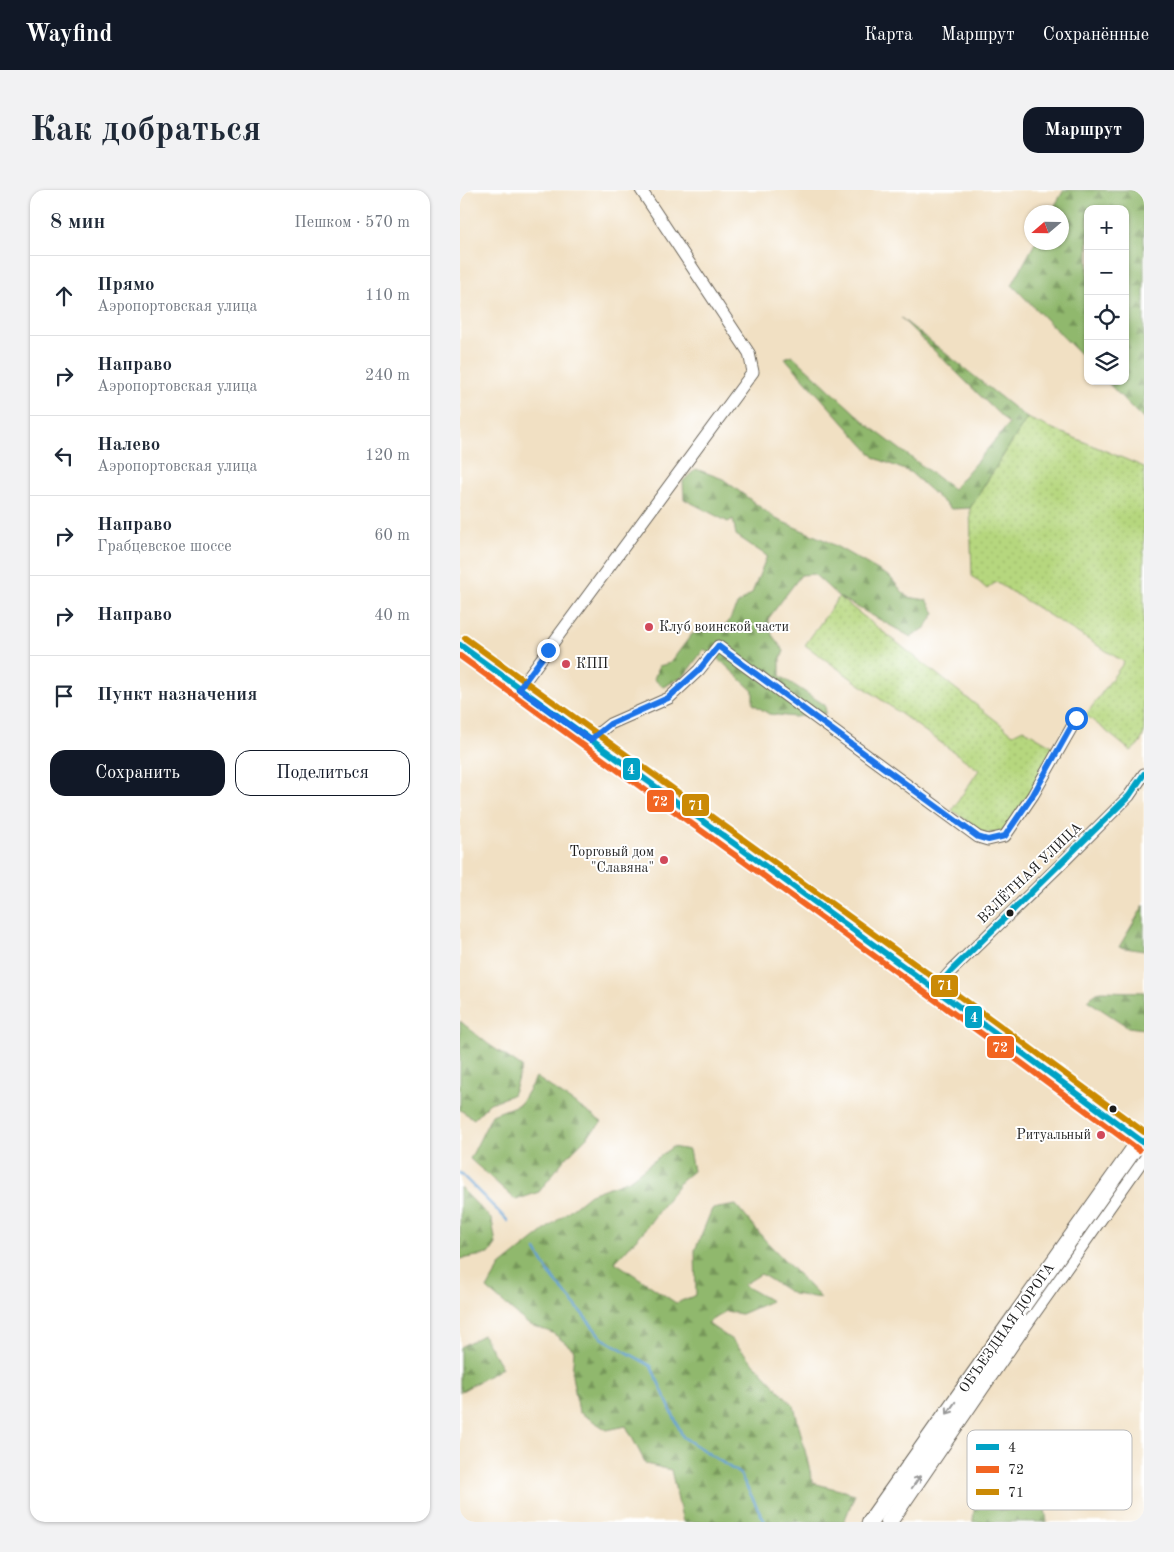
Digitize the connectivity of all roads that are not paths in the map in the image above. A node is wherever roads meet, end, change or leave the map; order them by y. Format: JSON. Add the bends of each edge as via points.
{"nodes":[{"id":1,"x":641,"y":190,"type":"edge"},
{"id":2,"x":460,"y":645,"type":"edge"},
{"id":3,"x":519,"y":689,"type":"junction"},
{"id":4,"x":1076,"y":718,"type":"dead end"},
{"id":5,"x":590,"y":740,"type":"junction"},
{"id":6,"x":1144,"y":774,"type":"edge"},
{"id":7,"x":934,"y":990,"type":"junction"},
{"id":8,"x":1144,"y":1135,"type":"edge"},
{"id":9,"x":1144,"y":1143,"type":"edge"},
{"id":10,"x":1144,"y":1154,"type":"edge"},
{"id":11,"x":1024,"y":1314,"type":"junction"},
{"id":12,"x":870,"y":1522,"type":"edge"},
{"id":13,"x":889,"y":1522,"type":"edge"}],
"edges":[{"from":1,"to":3,"type":"street","via":[[749,353],[753,372]]},
{"from":2,"to":3,"type":"main road"},
{"from":3,"to":5,"type":"main road"},
{"from":4,"to":5,"type":"street","via":[[1033,795],[1005,836],[988,840],[978,837],[718,646],[699,670],[668,698],[610,724]]},
{"from":5,"to":7,"type":"main road"},
{"from":6,"to":7,"type":"street","name":"ВЗЛЁТНАЯ УЛИЦА","via":[[1129,796]]},
{"from":7,"to":9,"type":"main road"},
{"from":8,"to":11,"type":"highway","name":"ОБЪЕЗДНАЯ ДОРОГА","bridge":true},
{"from":10,"to":11,"type":"highway","name":"ОБЪЕЗДНАЯ ДОРОГА"},
{"from":11,"to":12,"type":"highway","name":"ОБЪЕЗДНАЯ ДОРОГА","one_way":true},
{"from":13,"to":11,"type":"highway","name":"ОБЪЕЗДНАЯ ДОРОГА","one_way":true}]}
